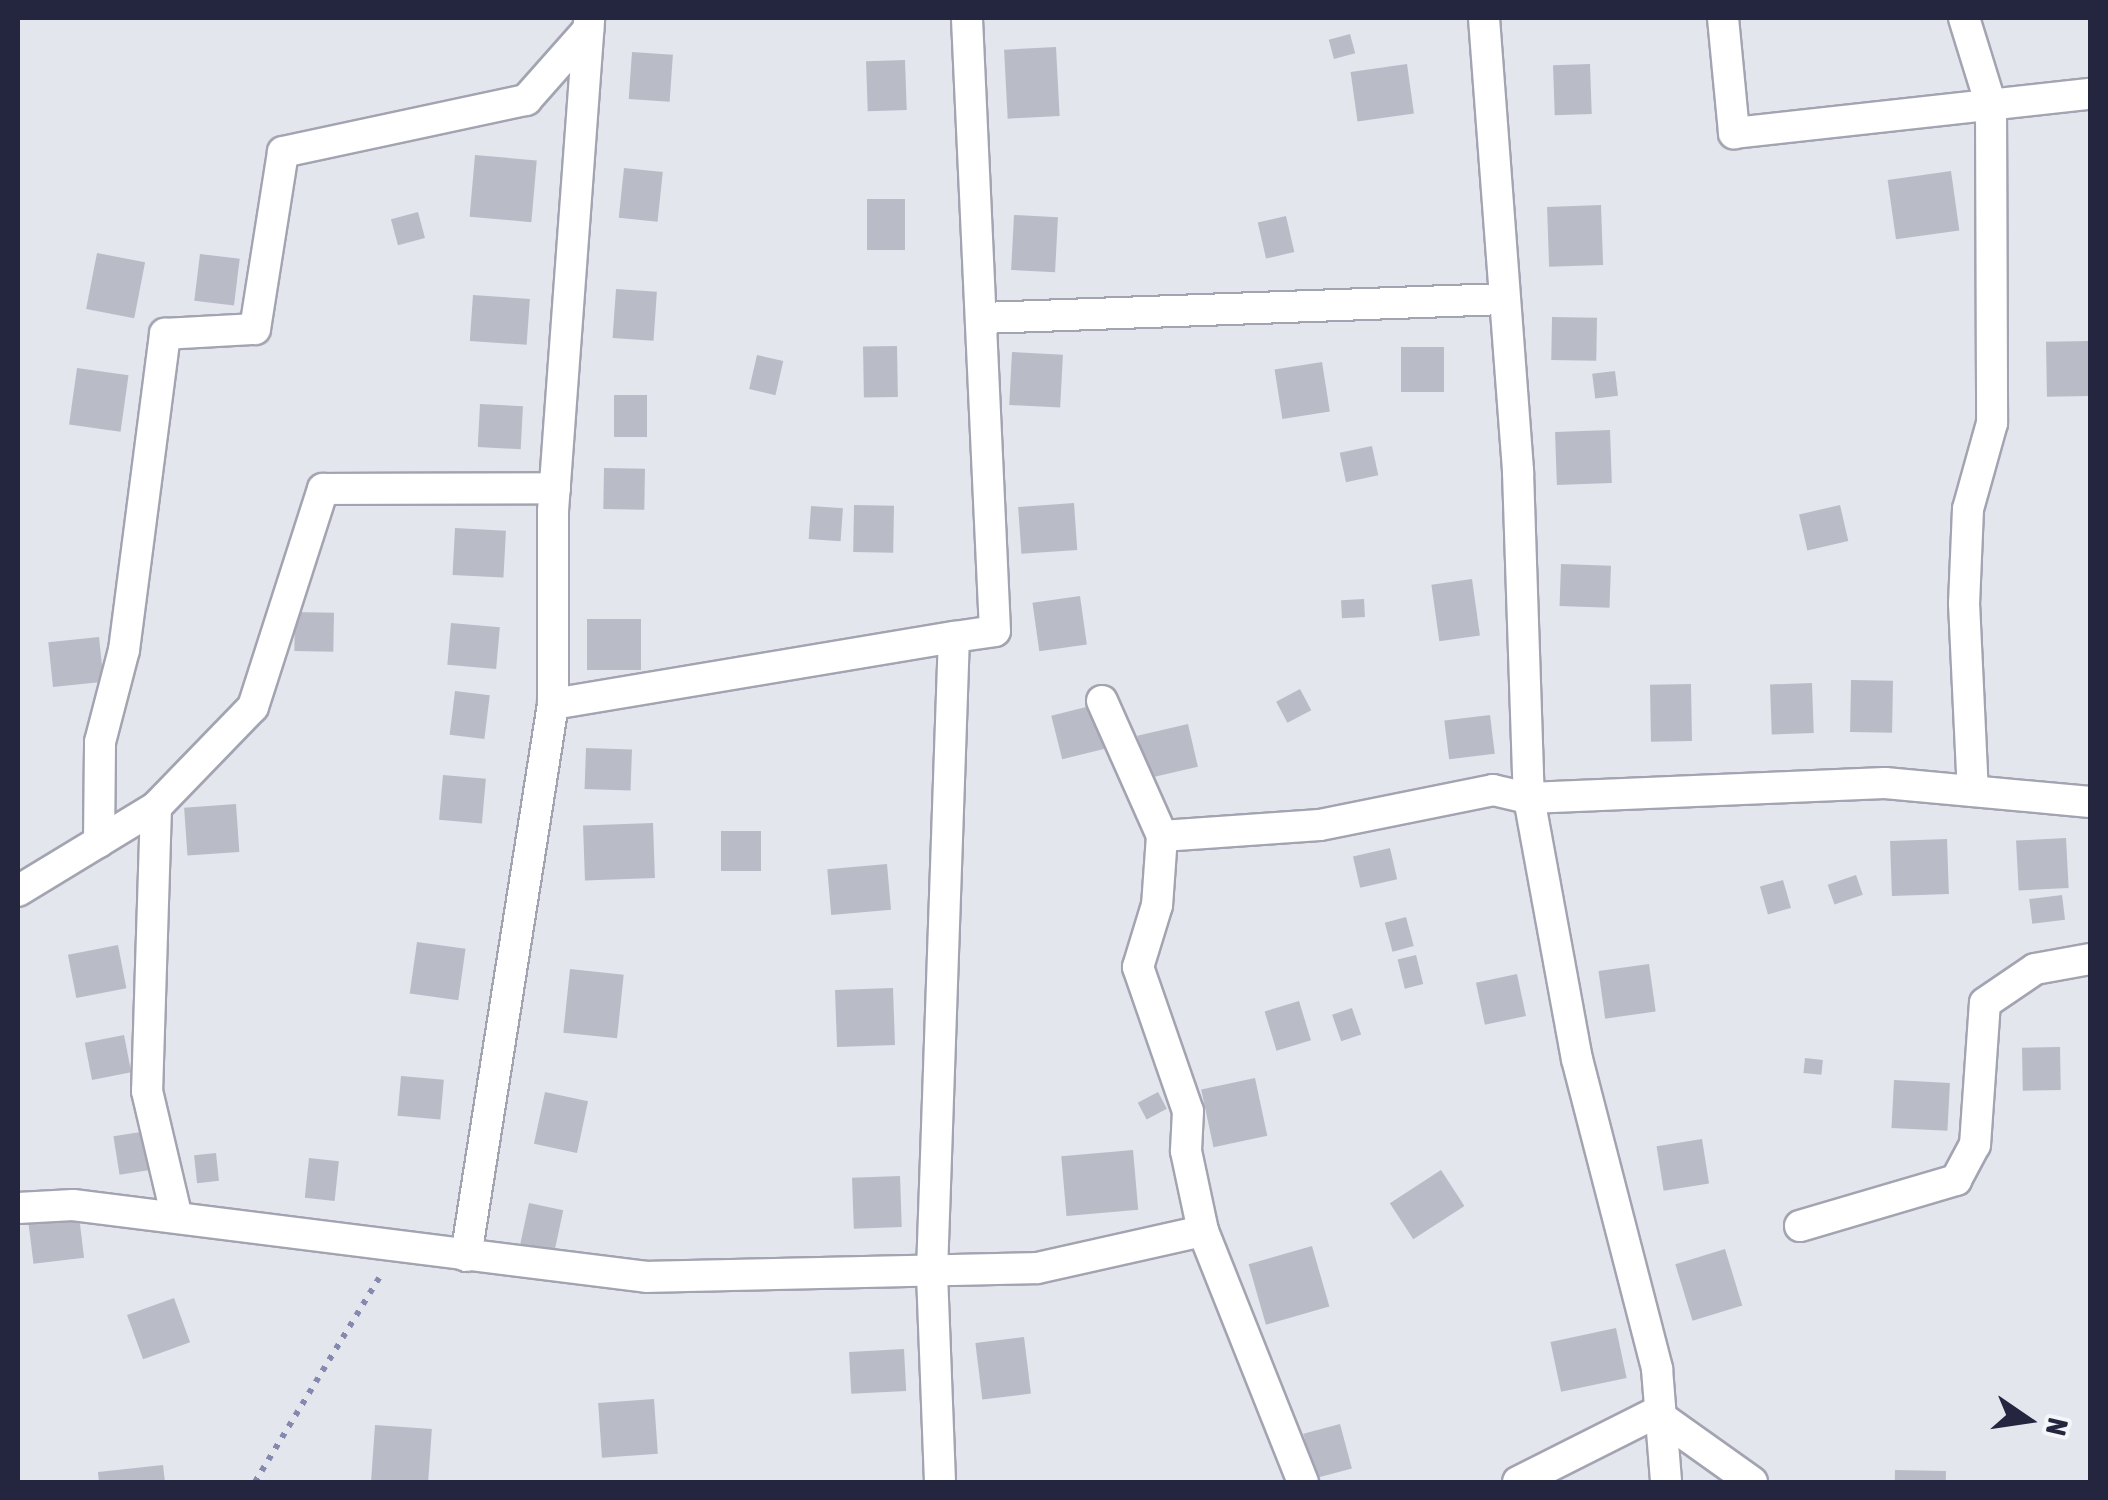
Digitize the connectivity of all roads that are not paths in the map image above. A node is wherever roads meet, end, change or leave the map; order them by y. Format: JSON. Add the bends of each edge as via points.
{"nodes":[{"id":1,"x":967,"y":18,"type":"edge"},
{"id":2,"x":1484,"y":18,"type":"edge"},
{"id":3,"x":1723,"y":18,"type":"edge"},
{"id":4,"x":1964,"y":18,"type":"edge"},
{"id":5,"x":589,"y":24,"type":"edge"},
{"id":6,"x":2090,"y":94,"type":"edge"},
{"id":7,"x":1991,"y":104,"type":"junction"},
{"id":8,"x":1503,"y":299,"type":"junction"},
{"id":9,"x":984,"y":318,"type":"junction"},
{"id":10,"x":555,"y":488,"type":"junction"},
{"id":11,"x":954,"y":636,"type":"junction"},
{"id":12,"x":1102,"y":701,"type":"dead end"},
{"id":13,"x":553,"y":704,"type":"junction"},
{"id":14,"x":1973,"y":791,"type":"junction"},
{"id":15,"x":1529,"y":798,"type":"junction"},
{"id":16,"x":2090,"y":802,"type":"edge"},
{"id":17,"x":156,"y":807,"type":"junction"},
{"id":18,"x":1162,"y":836,"type":"junction"},
{"id":19,"x":99,"y":842,"type":"junction"},
{"id":20,"x":18,"y":891,"type":"edge"},
{"id":21,"x":2090,"y":959,"type":"edge"},
{"id":22,"x":18,"y":1208,"type":"edge"},
{"id":23,"x":177,"y":1218,"type":"junction"},
{"id":24,"x":1800,"y":1226,"type":"dead end"},
{"id":25,"x":1203,"y":1231,"type":"junction"},
{"id":26,"x":466,"y":1256,"type":"junction"},
{"id":27,"x":932,"y":1272,"type":"junction"},
{"id":28,"x":1654,"y":1413,"type":"junction"},
{"id":29,"x":940,"y":1482,"type":"edge"},
{"id":30,"x":1303,"y":1482,"type":"edge"},
{"id":31,"x":1518,"y":1482,"type":"edge"},
{"id":32,"x":1666,"y":1482,"type":"edge"},
{"id":33,"x":1752,"y":1482,"type":"edge"}],
"edges":[{"from":1,"to":9,"type":"street"},
{"from":2,"to":8,"type":"street"},
{"from":3,"to":7,"type":"street","via":[[1734,133]]},
{"from":4,"to":7,"type":"street"},
{"from":5,"to":10,"type":"street"},
{"from":5,"to":19,"type":"street","via":[[526,100],[283,152],[254,329],[165,334],[124,650],[100,742]]},
{"from":6,"to":7,"type":"street"},
{"from":7,"to":14,"type":"street","via":[[1992,423],[1968,509],[1964,603]]},
{"from":8,"to":9,"type":"street"},
{"from":8,"to":15,"type":"street"},
{"from":9,"to":11,"type":"street","via":[[996,631]]},
{"from":10,"to":13,"type":"street"},
{"from":10,"to":17,"type":"street","via":[[323,489],[254,707]]},
{"from":11,"to":13,"type":"street"},
{"from":11,"to":27,"type":"street"},
{"from":12,"to":18,"type":"street"},
{"from":13,"to":26,"type":"street"},
{"from":14,"to":15,"type":"street","via":[[1886,783]]},
{"from":14,"to":16,"type":"street"},
{"from":15,"to":18,"type":"street","via":[[1493,790],[1320,825]]},
{"from":15,"to":28,"type":"street","via":[[1576,1059],[1656,1369]]},
{"from":17,"to":19,"type":"street"},
{"from":17,"to":23,"type":"street","via":[[147,1091]]},
{"from":18,"to":25,"type":"street","via":[[1157,905],[1138,967],[1188,1111],[1186,1151]]},
{"from":19,"to":20,"type":"street"},
{"from":21,"to":24,"type":"street","via":[[2035,969],[1985,1003],[1975,1146],[1956,1180]]},
{"from":22,"to":23,"type":"street","via":[[73,1205]]},
{"from":23,"to":26,"type":"street"},
{"from":25,"to":27,"type":"street","via":[[1037,1268]]},
{"from":25,"to":30,"type":"street"},
{"from":26,"to":27,"type":"street","via":[[647,1278]]},
{"from":27,"to":29,"type":"street"},
{"from":28,"to":31,"type":"street"},
{"from":28,"to":32,"type":"street"},
{"from":28,"to":33,"type":"street"}]}
